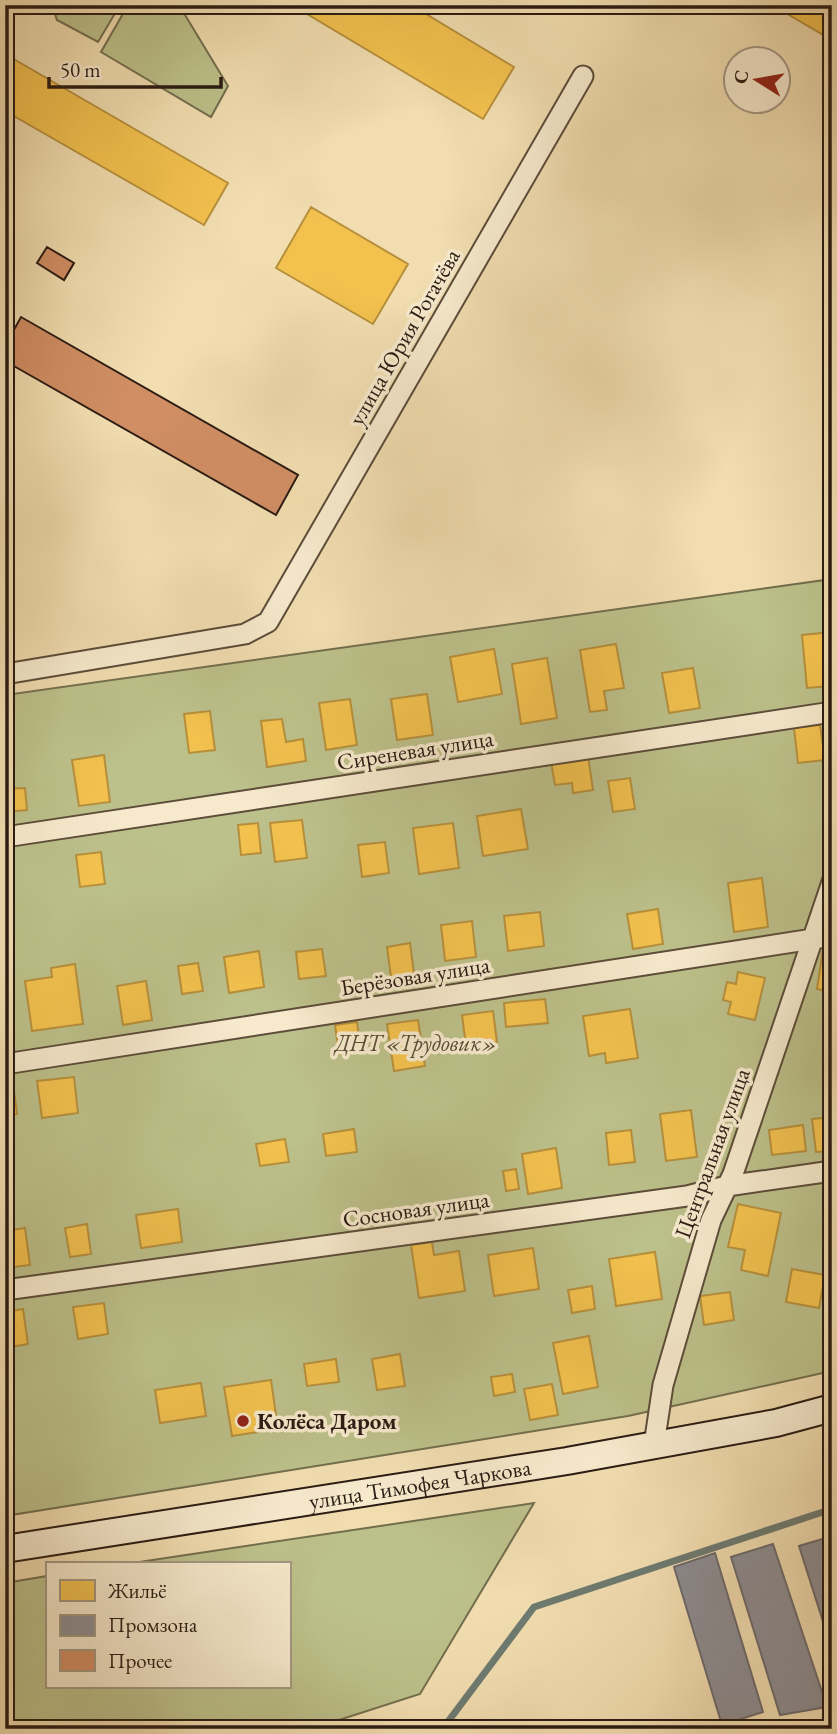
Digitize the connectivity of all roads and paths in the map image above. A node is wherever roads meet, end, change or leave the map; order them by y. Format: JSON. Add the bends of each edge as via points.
{"nodes":[{"id":1,"x":583,"y":76,"type":"dead end"},
{"id":2,"x":5,"y":674,"type":"edge"},
{"id":3,"x":832,"y":712,"type":"edge"},
{"id":4,"x":5,"y":837,"type":"edge"},
{"id":5,"x":832,"y":882,"type":"edge"},
{"id":6,"x":823,"y":937,"type":"edge"},
{"id":7,"x":5,"y":1064,"type":"edge"},
{"id":8,"x":832,"y":1171,"type":"edge"},
{"id":9,"x":727,"y":1186,"type":"junction"},
{"id":10,"x":5,"y":1290,"type":"edge"},
{"id":11,"x":832,"y":1408,"type":"edge"},
{"id":12,"x":654,"y":1445,"type":"junction"},
{"id":13,"x":5,"y":1549,"type":"edge"}],
"edges":[{"from":1,"to":2,"type":"street","name":"улица Юрия Рогачёва","via":[[268,622],[245,634]]},
{"from":3,"to":4,"type":"street","name":"Сиреневая улица"},
{"from":5,"to":6,"type":"street","name":"Центральная улица"},
{"from":6,"to":7,"type":"street","name":"Берёзовая улица"},
{"from":6,"to":9,"type":"street","name":"Центральная улица"},
{"from":8,"to":9,"type":"street","name":"Сосновая улица"},
{"from":9,"to":10,"type":"street","name":"Сосновая улица","via":[[687,1196]]},
{"from":9,"to":12,"type":"street","name":"Центральная улица","via":[[711,1220],[663,1385]]},
{"from":11,"to":12,"type":"main road","name":"улица Тимофея Чаркова"},
{"from":12,"to":13,"type":"main road","name":"улица Тимофея Чаркова"}]}
